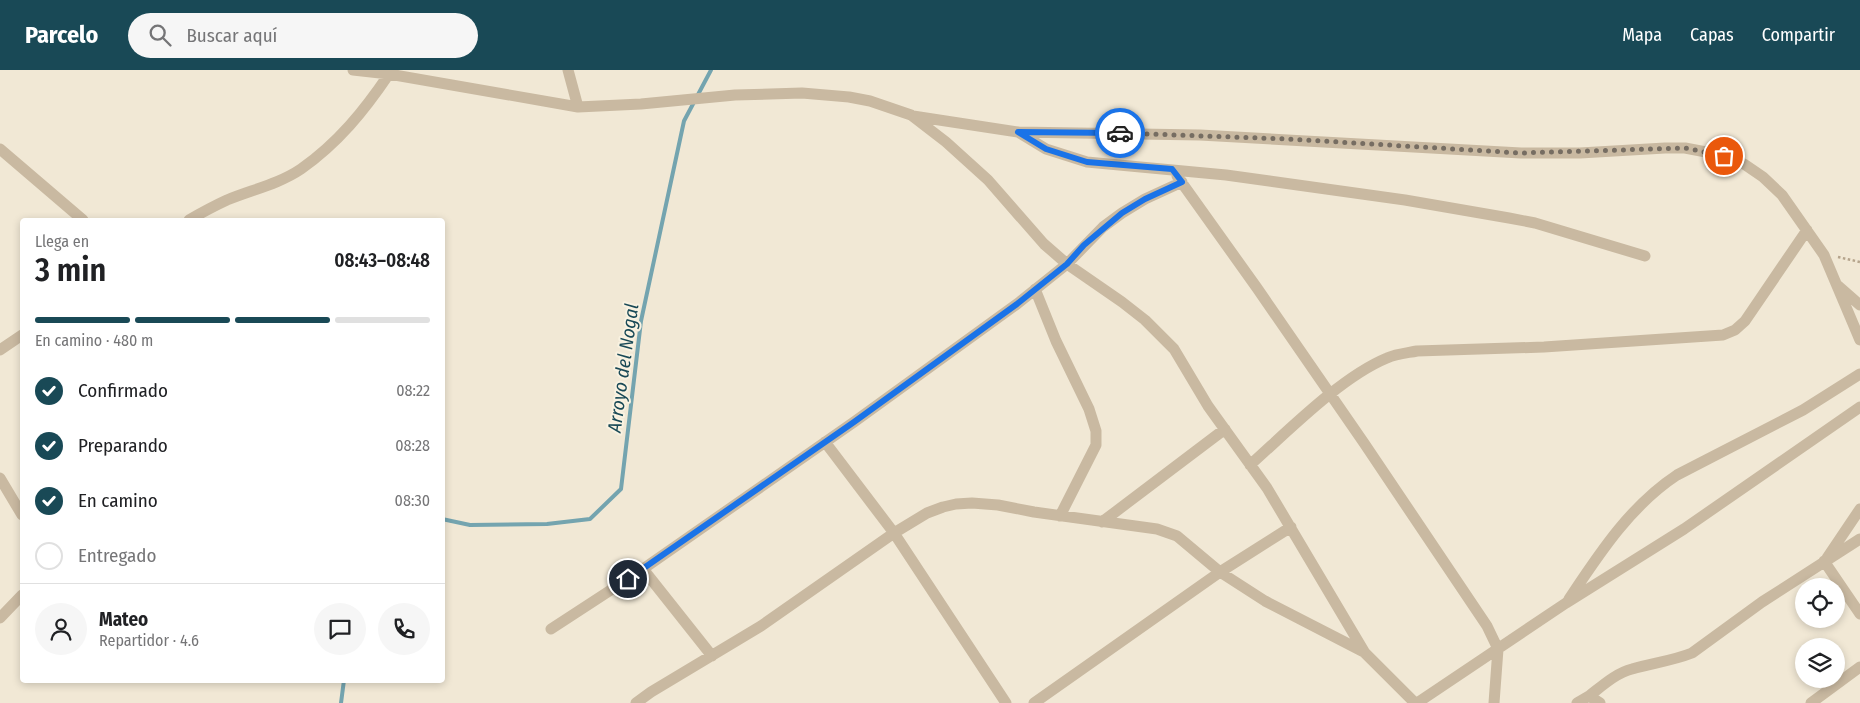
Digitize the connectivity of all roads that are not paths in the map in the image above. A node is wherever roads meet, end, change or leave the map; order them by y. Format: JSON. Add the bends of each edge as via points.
{"nodes":[{"id":1,"x":355,"y":70,"type":"edge"},
{"id":2,"x":568,"y":70,"type":"edge"},
{"id":3,"x":389,"y":74,"type":"junction"},
{"id":4,"x":578,"y":106,"type":"junction"},
{"id":5,"x":911,"y":115,"type":"junction"},
{"id":6,"x":1018,"y":132,"type":"junction"},
{"id":7,"x":0,"y":149,"type":"edge"},
{"id":8,"x":1172,"y":169,"type":"junction"},
{"id":9,"x":1182,"y":182,"type":"junction"},
{"id":10,"x":80,"y":218,"type":"edge"},
{"id":11,"x":193,"y":218,"type":"edge"},
{"id":12,"x":1808,"y":230,"type":"junction"},
{"id":13,"x":1645,"y":256,"type":"dead end"},
{"id":14,"x":1067,"y":264,"type":"junction"},
{"id":15,"x":1835,"y":283,"type":"junction"},
{"id":16,"x":1035,"y":289,"type":"junction"},
{"id":17,"x":1860,"y":305,"type":"edge"},
{"id":18,"x":20,"y":336,"type":"edge"},
{"id":19,"x":1860,"y":340,"type":"edge"},
{"id":20,"x":0,"y":350,"type":"edge"},
{"id":21,"x":1860,"y":374,"type":"edge"},
{"id":22,"x":1330,"y":395,"type":"junction"},
{"id":23,"x":1860,"y":407,"type":"edge"},
{"id":24,"x":1225,"y":429,"type":"junction"},
{"id":25,"x":824,"y":442,"type":"junction"},
{"id":26,"x":1250,"y":464,"type":"junction"},
{"id":27,"x":0,"y":478,"type":"edge"},
{"id":28,"x":1860,"y":509,"type":"edge"},
{"id":29,"x":20,"y":513,"type":"edge"},
{"id":30,"x":1060,"y":516,"type":"junction"},
{"id":31,"x":1102,"y":522,"type":"junction"},
{"id":32,"x":1291,"y":528,"type":"junction"},
{"id":33,"x":894,"y":533,"type":"junction"},
{"id":34,"x":1860,"y":539,"type":"edge"},
{"id":35,"x":1824,"y":562,"type":"junction"},
{"id":36,"x":643,"y":569,"type":"junction"},
{"id":37,"x":1220,"y":572,"type":"junction"},
{"id":38,"x":20,"y":597,"type":"edge"},
{"id":39,"x":1566,"y":604,"type":"junction"},
{"id":40,"x":1860,"y":614,"type":"edge"},
{"id":41,"x":0,"y":618,"type":"edge"},
{"id":42,"x":551,"y":629,"type":"dead end"},
{"id":43,"x":1498,"y":649,"type":"junction"},
{"id":44,"x":1364,"y":653,"type":"junction"},
{"id":45,"x":712,"y":656,"type":"junction"},
{"id":46,"x":1860,"y":667,"type":"edge"},
{"id":47,"x":1589,"y":696,"type":"junction"},
{"id":48,"x":636,"y":703,"type":"edge"},
{"id":49,"x":1006,"y":703,"type":"edge"},
{"id":50,"x":1034,"y":703,"type":"edge"},
{"id":51,"x":1416,"y":703,"type":"edge"},
{"id":52,"x":1494,"y":703,"type":"edge"},
{"id":53,"x":1577,"y":703,"type":"edge"},
{"id":54,"x":1600,"y":703,"type":"edge"},
{"id":55,"x":1810,"y":703,"type":"edge"}],
"edges":[{"from":1,"to":3,"type":"street"},
{"from":2,"to":4,"type":"street"},
{"from":3,"to":4,"type":"street"},
{"from":3,"to":11,"type":"street","via":[[348,129],[300,170]]},
{"from":4,"to":5,"type":"street","via":[[736,95],[802,94],[856,99]]},
{"from":5,"to":6,"type":"street"},
{"from":5,"to":14,"type":"street","via":[[988,180],[1025,224]]},
{"from":6,"to":8,"type":"street","via":[[1046,149],[1080,160]]},
{"from":6,"to":12,"type":"street","via":[[1200,134],[1521,153],[1685,148],[1744,164],[1782,195]]},
{"from":7,"to":10,"type":"street"},
{"from":8,"to":9,"type":"street"},
{"from":8,"to":13,"type":"street","via":[[1343,191],[1509,218]]},
{"from":9,"to":14,"type":"street","via":[[1122,213]]},
{"from":9,"to":22,"type":"street"},
{"from":12,"to":15,"type":"street","via":[[1824,255]]},
{"from":12,"to":22,"type":"street","via":[[1745,321],[1723,335],[1544,347],[1417,351],[1387,358]]},
{"from":14,"to":16,"type":"street"},
{"from":14,"to":24,"type":"street","via":[[1122,302],[1162,336]]},
{"from":15,"to":17,"type":"street"},
{"from":15,"to":19,"type":"street"},
{"from":16,"to":25,"type":"street"},
{"from":16,"to":30,"type":"street","via":[[1096,431],[1096,445]]},
{"from":18,"to":20,"type":"street"},
{"from":21,"to":39,"type":"street","via":[[1803,410],[1660,486],[1628,518]]},
{"from":22,"to":26,"type":"street"},
{"from":22,"to":43,"type":"street","via":[[1474,606]]},
{"from":23,"to":39,"type":"street","via":[[1684,529]]},
{"from":24,"to":26,"type":"street"},
{"from":24,"to":31,"type":"street"},
{"from":25,"to":33,"type":"street"},
{"from":25,"to":36,"type":"street"},
{"from":26,"to":32,"type":"street"},
{"from":27,"to":29,"type":"street"},
{"from":28,"to":35,"type":"street"},
{"from":30,"to":31,"type":"street"},
{"from":30,"to":33,"type":"street","via":[[998,505],[956,504],[927,514]]},
{"from":31,"to":37,"type":"street","via":[[1157,529],[1177,536]]},
{"from":32,"to":37,"type":"street"},
{"from":32,"to":44,"type":"street"},
{"from":33,"to":45,"type":"street","via":[[761,626]]},
{"from":33,"to":49,"type":"street"},
{"from":34,"to":35,"type":"street"},
{"from":35,"to":40,"type":"street"},
{"from":35,"to":47,"type":"street","via":[[1692,653],[1630,669]]},
{"from":36,"to":42,"type":"street"},
{"from":36,"to":45,"type":"street"},
{"from":37,"to":44,"type":"street","via":[[1265,601]]},
{"from":37,"to":50,"type":"street"},
{"from":38,"to":41,"type":"street"},
{"from":39,"to":43,"type":"street"},
{"from":43,"to":51,"type":"street"},
{"from":43,"to":52,"type":"street"},
{"from":44,"to":51,"type":"street"},
{"from":45,"to":48,"type":"street"},
{"from":46,"to":55,"type":"street"},
{"from":47,"to":53,"type":"street"},
{"from":47,"to":54,"type":"street"}]}
